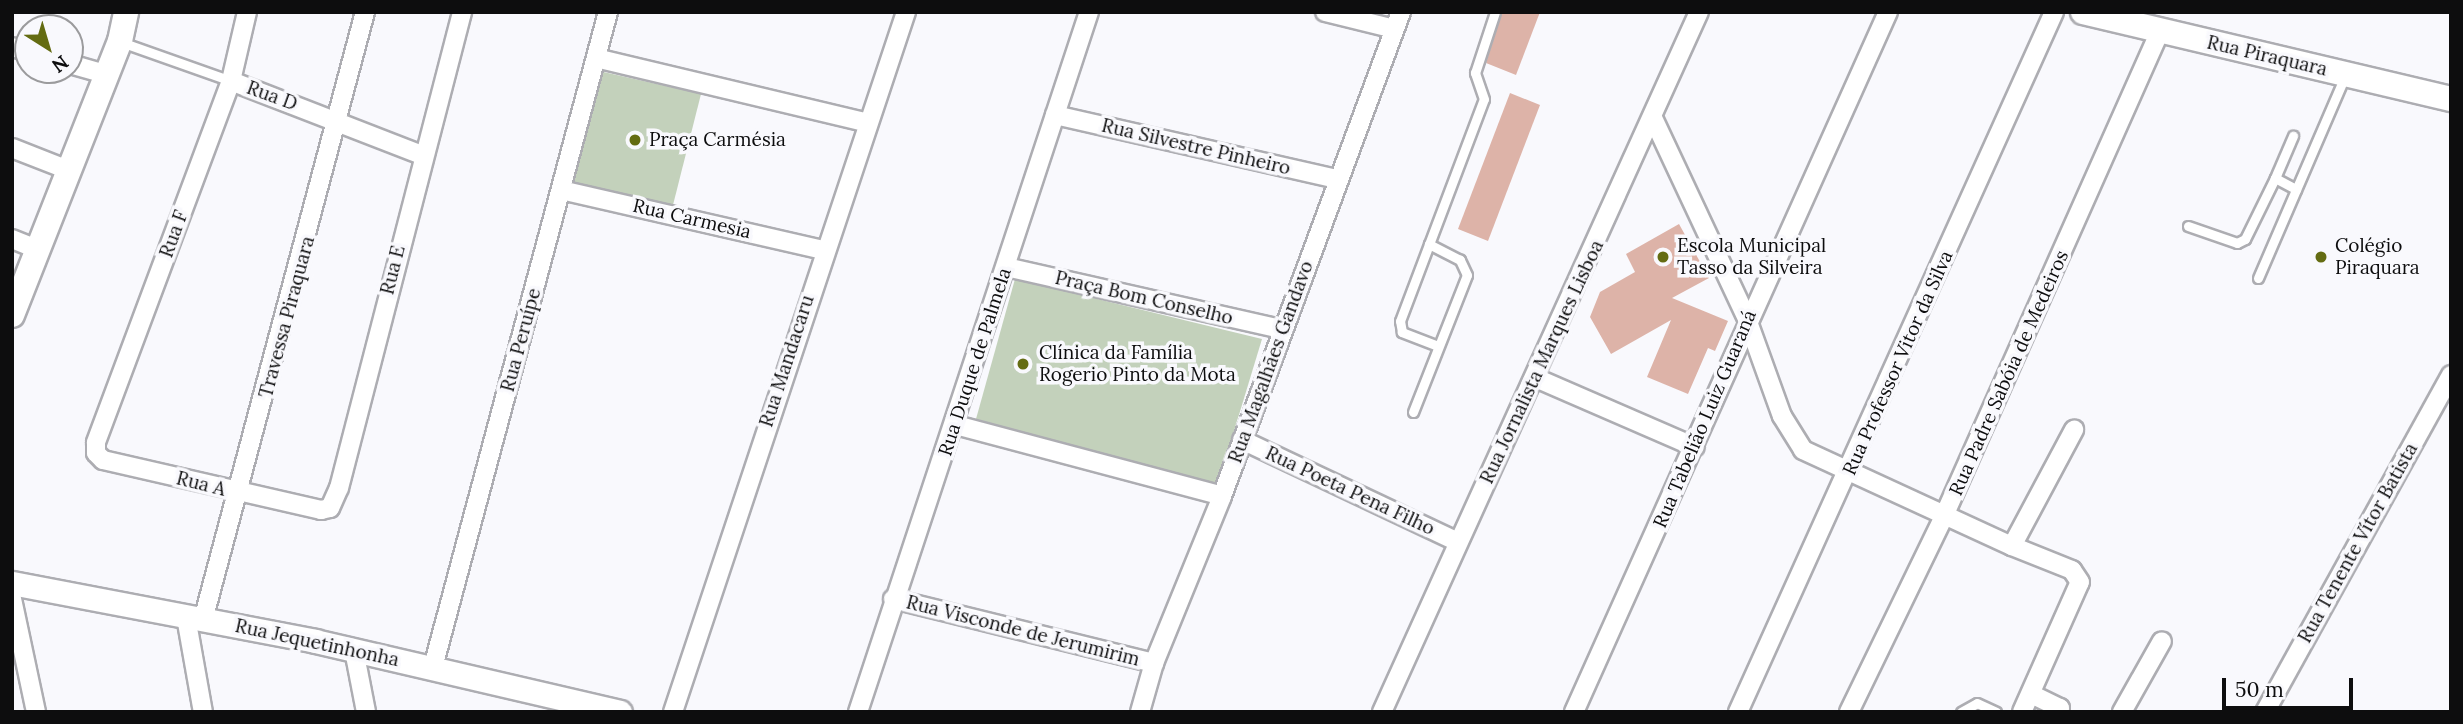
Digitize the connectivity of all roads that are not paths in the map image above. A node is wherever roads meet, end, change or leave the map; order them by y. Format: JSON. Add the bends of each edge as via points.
{"nodes":[{"id":1,"x":126,"y":12,"type":"edge"},
{"id":2,"x":247,"y":12,"type":"edge"},
{"id":3,"x":365,"y":12,"type":"edge"},
{"id":4,"x":462,"y":12,"type":"edge"},
{"id":5,"x":608,"y":12,"type":"edge"},
{"id":6,"x":906,"y":12,"type":"edge"},
{"id":7,"x":1089,"y":12,"type":"edge"},
{"id":8,"x":1325,"y":12,"type":"edge"},
{"id":9,"x":1495,"y":12,"type":"edge"},
{"id":10,"x":1699,"y":12,"type":"edge"},
{"id":11,"x":1888,"y":12,"type":"edge"},
{"id":12,"x":2054,"y":12,"type":"edge"},
{"id":13,"x":2083,"y":12,"type":"edge"},
{"id":14,"x":1397,"y":20,"type":"edge"},
{"id":15,"x":2160,"y":31,"type":"junction"},
{"id":16,"x":120,"y":41,"type":"junction"},
{"id":17,"x":596,"y":58,"type":"junction"},
{"id":18,"x":84,"y":68,"type":"edge"},
{"id":19,"x":106,"y":74,"type":"junction"},
{"id":20,"x":2345,"y":74,"type":"junction"},
{"id":21,"x":231,"y":81,"type":"junction"},
{"id":22,"x":2451,"y":99,"type":"edge"},
{"id":23,"x":1055,"y":115,"type":"junction"},
{"id":24,"x":1653,"y":118,"type":"junction"},
{"id":25,"x":338,"y":120,"type":"junction"},
{"id":26,"x":868,"y":123,"type":"junction"},
{"id":27,"x":2293,"y":136,"type":"dead end"},
{"id":28,"x":12,"y":148,"type":"edge"},
{"id":29,"x":422,"y":155,"type":"junction"},
{"id":30,"x":68,"y":170,"type":"junction"},
{"id":31,"x":2275,"y":178,"type":"junction"},
{"id":32,"x":1337,"y":179,"type":"junction"},
{"id":33,"x":2296,"y":189,"type":"junction"},
{"id":34,"x":561,"y":190,"type":"junction"},
{"id":35,"x":2188,"y":226,"type":"dead end"},
{"id":36,"x":12,"y":239,"type":"edge"},
{"id":37,"x":1429,"y":244,"type":"junction"},
{"id":38,"x":37,"y":249,"type":"junction"},
{"id":39,"x":824,"y":250,"type":"junction"},
{"id":40,"x":1006,"y":267,"type":"junction"},
{"id":41,"x":2258,"y":278,"type":"dead end"},
{"id":42,"x":12,"y":315,"type":"edge"},
{"id":43,"x":1747,"y":319,"type":"junction"},
{"id":44,"x":1282,"y":329,"type":"junction"},
{"id":45,"x":1438,"y":346,"type":"junction"},
{"id":46,"x":2451,"y":375,"type":"edge"},
{"id":47,"x":1536,"y":378,"type":"junction"},
{"id":48,"x":1413,"y":412,"type":"dead end"},
{"id":49,"x":956,"y":425,"type":"junction"},
{"id":50,"x":2074,"y":430,"type":"dead end"},
{"id":51,"x":1242,"y":440,"type":"junction"},
{"id":52,"x":1695,"y":447,"type":"junction"},
{"id":53,"x":96,"y":453,"type":"joint"},
{"id":54,"x":1848,"y":473,"type":"junction"},
{"id":55,"x":240,"y":494,"type":"junction"},
{"id":56,"x":1222,"y":496,"type":"junction"},
{"id":57,"x":309,"y":509,"type":"joint"},
{"id":58,"x":1944,"y":516,"type":"junction"},
{"id":59,"x":1458,"y":542,"type":"junction"},
{"id":60,"x":2012,"y":546,"type":"junction"},
{"id":61,"x":12,"y":583,"type":"edge"},
{"id":62,"x":893,"y":598,"type":"junction"},
{"id":63,"x":12,"y":599,"type":"edge"},
{"id":64,"x":195,"y":618,"type":"junction"},
{"id":65,"x":2162,"y":641,"type":"dead end"},
{"id":66,"x":354,"y":650,"type":"junction"},
{"id":67,"x":1154,"y":663,"type":"junction"},
{"id":68,"x":433,"y":667,"type":"junction"},
{"id":69,"x":2031,"y":694,"type":"junction"},
{"id":70,"x":2062,"y":710,"type":"edge"},
{"id":71,"x":36,"y":712,"type":"edge"},
{"id":72,"x":203,"y":712,"type":"edge"},
{"id":73,"x":366,"y":712,"type":"edge"},
{"id":74,"x":620,"y":712,"type":"edge"},
{"id":75,"x":673,"y":712,"type":"edge"},
{"id":76,"x":858,"y":712,"type":"edge"},
{"id":77,"x":1140,"y":712,"type":"edge"},
{"id":78,"x":1382,"y":712,"type":"edge"},
{"id":79,"x":1574,"y":712,"type":"edge"},
{"id":80,"x":1738,"y":712,"type":"edge"},
{"id":81,"x":1849,"y":712,"type":"edge"},
{"id":82,"x":1961,"y":712,"type":"edge"},
{"id":83,"x":1996,"y":712,"type":"edge"},
{"id":84,"x":2022,"y":712,"type":"edge"},
{"id":85,"x":2122,"y":712,"type":"edge"},
{"id":86,"x":2265,"y":712,"type":"edge"}],
"edges":[{"from":1,"to":16,"type":"main road"},
{"from":2,"to":21,"type":"street","name":"Rua F"},
{"from":3,"to":25,"type":"street","name":"Travessa Piraquara"},
{"from":4,"to":29,"type":"street","name":"Rua E"},
{"from":5,"to":17,"type":"street","name":"Rua Peruípe"},
{"from":6,"to":26,"type":"street","name":"Rua Mandacaru"},
{"from":7,"to":23,"type":"street","name":"Rua Duque de Palmela"},
{"from":8,"to":14,"type":"street"},
{"from":9,"to":37,"type":"lane","via":[[1475,73],[1484,99]]},
{"from":10,"to":24,"type":"street","name":"Rua Jornalista Marques Lisboa"},
{"from":11,"to":43,"type":"street","name":"Rua Tabelião Luiz Guaraná"},
{"from":12,"to":54,"type":"street","name":"Rua Professor Vitor da Silva"},
{"from":13,"to":15,"type":"main road","name":"Rua Piraquara"},
{"from":14,"to":32,"type":"street","name":"Rua Magalhães Gandavo"},
{"from":15,"to":20,"type":"main road","name":"Rua Piraquara"},
{"from":15,"to":58,"type":"street","name":"Rua Padre Sabóia de Medeiros"},
{"from":16,"to":19,"type":"main road"},
{"from":16,"to":21,"type":"lane","name":"Rua D"},
{"from":17,"to":26,"type":"street"},
{"from":17,"to":34,"type":"street","name":"Rua Peruípe"},
{"from":18,"to":19,"type":"street"},
{"from":19,"to":30,"type":"main road"},
{"from":20,"to":22,"type":"main road","name":"Rua Piraquara"},
{"from":20,"to":33,"type":"lane"},
{"from":21,"to":25,"type":"street","name":"Rua D"},
{"from":21,"to":53,"type":"street","name":"Rua F"},
{"from":23,"to":32,"type":"street","name":"Rua Silvestre Pinheiro"},
{"from":23,"to":40,"type":"street","name":"Rua Duque de Palmela"},
{"from":24,"to":43,"type":"street"},
{"from":24,"to":47,"type":"street","name":"Rua Jornalista Marques Lisboa"},
{"from":25,"to":29,"type":"street","name":"Rua D"},
{"from":25,"to":55,"type":"street","name":"Travessa Piraquara"},
{"from":26,"to":39,"type":"street","name":"Rua Mandacaru"},
{"from":27,"to":31,"type":"lane"},
{"from":28,"to":30,"type":"street"},
{"from":29,"to":57,"type":"street","name":"Rua E","via":[[340,488],[330,508]]},
{"from":30,"to":38,"type":"main road"},
{"from":31,"to":33,"type":"lane"},
{"from":31,"to":35,"type":"lane","via":[[2245,239],[2237,243]]},
{"from":32,"to":44,"type":"street","name":"Rua Magalhães Gandavo"},
{"from":33,"to":41,"type":"lane"},
{"from":34,"to":39,"type":"street","name":"Rua Carmesia"},
{"from":34,"to":68,"type":"street","name":"Rua Peruípe"},
{"from":36,"to":38,"type":"street"},
{"from":37,"to":45,"type":"lane","via":[[1460,260],[1467,275]]},
{"from":37,"to":45,"type":"lane","via":[[1400,327]]},
{"from":38,"to":42,"type":"main road"},
{"from":39,"to":75,"type":"street","name":"Rua Mandacaru"},
{"from":40,"to":44,"type":"street","name":"Praça Bom Conselho"},
{"from":40,"to":49,"type":"street","name":"Rua Duque de Palmela"},
{"from":43,"to":52,"type":"street","name":"Rua Tabelião Luiz Guaraná"},
{"from":43,"to":54,"type":"street","via":[[1793,437],[1818,460]]},
{"from":44,"to":51,"type":"street","name":"Rua Magalhães Gandavo"},
{"from":45,"to":48,"type":"lane"},
{"from":46,"to":86,"type":"street","name":"Rua Tenente Vítor Batista"},
{"from":47,"to":52,"type":"street"},
{"from":47,"to":59,"type":"street","name":"Rua Jornalista Marques Lisboa"},
{"from":49,"to":56,"type":"street"},
{"from":49,"to":62,"type":"street","name":"Rua Duque de Palmela"},
{"from":50,"to":60,"type":"street"},
{"from":51,"to":56,"type":"street","name":"Rua Magalhães Gandavo"},
{"from":51,"to":59,"type":"street","name":"Rua Poeta Pena Filho"},
{"from":52,"to":79,"type":"street","name":"Rua Tabelião Luiz Guaraná"},
{"from":53,"to":55,"type":"street","name":"Rua A","via":[[103,460]]},
{"from":54,"to":58,"type":"street"},
{"from":54,"to":80,"type":"street","name":"Rua Professor Vitor da Silva"},
{"from":55,"to":57,"type":"street","name":"Rua A"},
{"from":55,"to":64,"type":"street","name":"Travessa Piraquara"},
{"from":56,"to":67,"type":"street","name":"Rua Magalhães Gandavo"},
{"from":58,"to":60,"type":"street"},
{"from":58,"to":81,"type":"street","name":"Rua Padre Sabóia de Medeiros"},
{"from":59,"to":78,"type":"street","name":"Rua Jornalista Marques Lisboa"},
{"from":60,"to":69,"type":"street","via":[[2072,570],[2080,582]]},
{"from":61,"to":64,"type":"street","name":"Rua Jequetinhonha"},
{"from":62,"to":67,"type":"street","name":"Rua Visconde de Jerumirim"},
{"from":62,"to":76,"type":"street","name":"Rua Duque de Palmela"},
{"from":63,"to":71,"type":"street"},
{"from":64,"to":66,"type":"street","name":"Rua Jequetinhonha"},
{"from":64,"to":72,"type":"street"},
{"from":65,"to":85,"type":"street"},
{"from":66,"to":68,"type":"street","name":"Rua Jequetinhonha"},
{"from":66,"to":73,"type":"street"},
{"from":67,"to":77,"type":"street","name":"Rua Magalhães Gandavo"},
{"from":68,"to":74,"type":"street","name":"Rua Jequetinhonha"},
{"from":69,"to":70,"type":"street"},
{"from":69,"to":84,"type":"street"},
{"from":82,"to":83,"type":"lane","via":[[1977,703]]}]}
